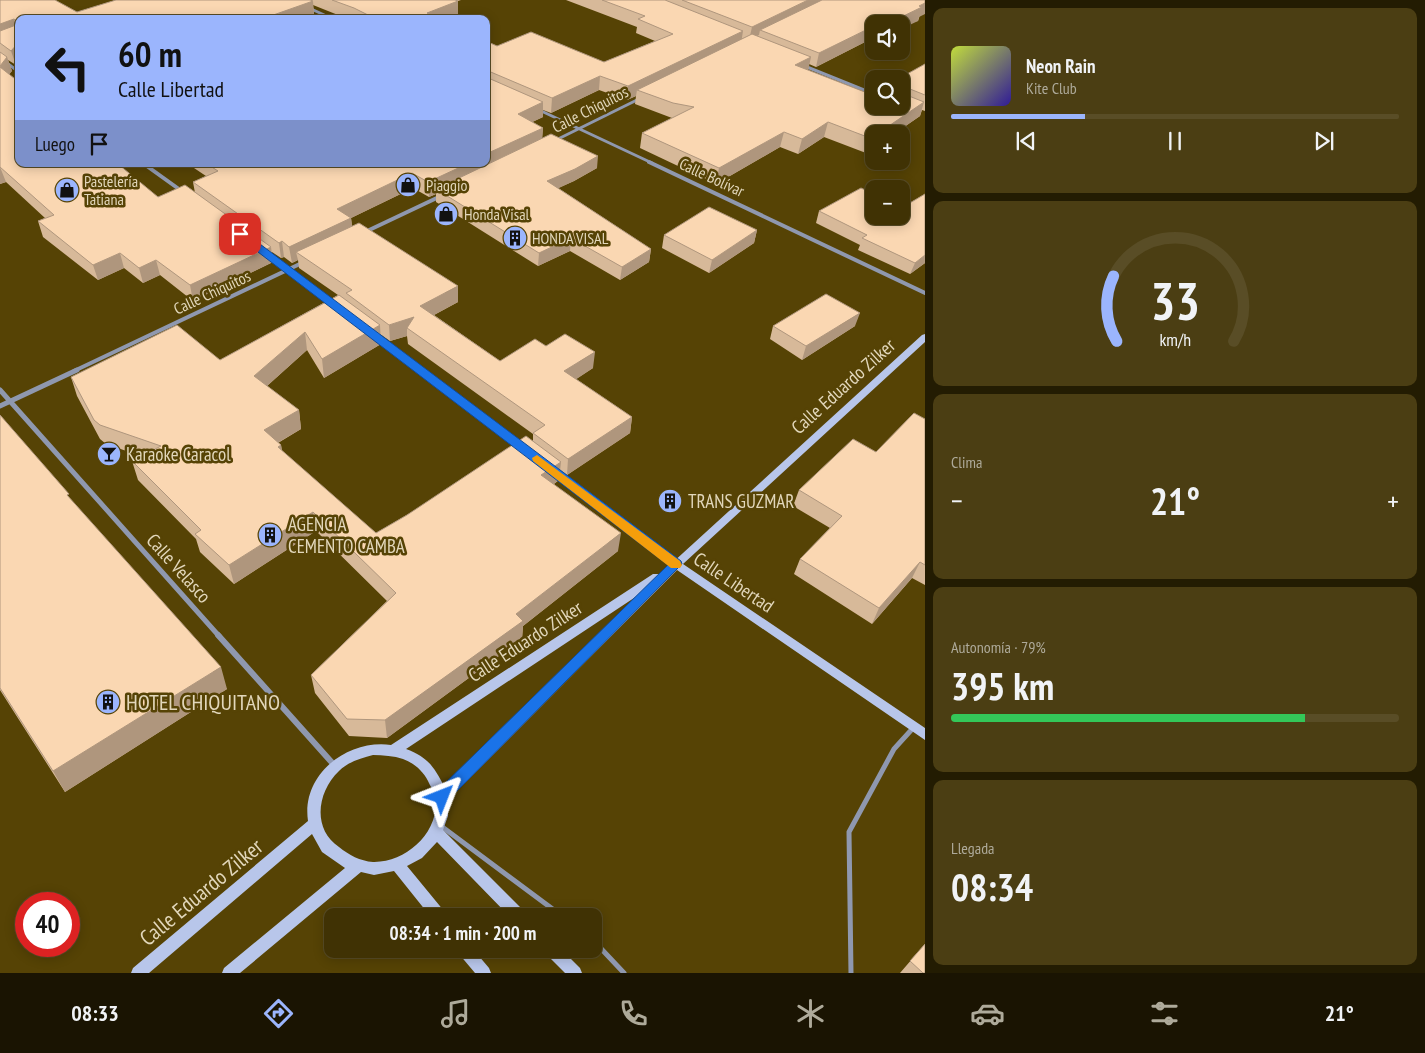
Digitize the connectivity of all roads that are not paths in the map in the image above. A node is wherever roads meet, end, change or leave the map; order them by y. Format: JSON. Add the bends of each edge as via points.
{"nodes":[{"id":1,"x":307,"y":8,"type":"edge"},
{"id":2,"x":324,"y":15,"type":"edge"},
{"id":3,"x":0,"y":58,"type":"edge"},
{"id":4,"x":793,"y":61,"type":"edge"},
{"id":5,"x":15,"y":69,"type":"edge"},
{"id":6,"x":865,"y":90,"type":"edge"},
{"id":7,"x":642,"y":97,"type":"edge"},
{"id":8,"x":529,"y":106,"type":"edge"},
{"id":9,"x":580,"y":129,"type":"junction"},
{"id":10,"x":545,"y":146,"type":"edge"},
{"id":11,"x":148,"y":167,"type":"edge"},
{"id":12,"x":184,"y":193,"type":"edge"},
{"id":13,"x":448,"y":193,"type":"edge"},
{"id":14,"x":359,"y":235,"type":"edge"},
{"id":15,"x":264,"y":252,"type":"edge"},
{"id":16,"x":306,"y":261,"type":"edge"},
{"id":17,"x":289,"y":269,"type":"junction"},
{"id":18,"x":925,"y":293,"type":"edge"},
{"id":19,"x":336,"y":306,"type":"edge"},
{"id":20,"x":368,"y":330,"type":"edge"},
{"id":21,"x":925,"y":337,"type":"edge"},
{"id":22,"x":0,"y":390,"type":"edge"},
{"id":23,"x":10,"y":402,"type":"junction"},
{"id":24,"x":0,"y":406,"type":"edge"},
{"id":25,"x":526,"y":450,"type":"edge"},
{"id":26,"x":550,"y":468,"type":"edge"},
{"id":27,"x":676,"y":564,"type":"junction"},
{"id":28,"x":914,"y":727,"type":"junction"},
{"id":29,"x":925,"y":735,"type":"edge"},
{"id":30,"x":394,"y":750,"type":"junction"},
{"id":31,"x":335,"y":766,"type":"junction"},
{"id":32,"x":442,"y":797,"type":"junction"},
{"id":33,"x":314,"y":824,"type":"junction"},
{"id":34,"x":437,"y":828,"type":"junction"},
{"id":35,"x":398,"y":865,"type":"junction"},
{"id":36,"x":357,"y":867,"type":"junction"},
{"id":37,"x":432,"y":908,"type":"edge"},
{"id":38,"x":512,"y":908,"type":"edge"},
{"id":39,"x":551,"y":908,"type":"edge"},
{"id":40,"x":602,"y":950,"type":"edge"},
{"id":41,"x":472,"y":958,"type":"edge"},
{"id":42,"x":560,"y":958,"type":"edge"},
{"id":43,"x":138,"y":973,"type":"edge"},
{"id":44,"x":229,"y":973,"type":"edge"},
{"id":45,"x":484,"y":973,"type":"edge"},
{"id":46,"x":574,"y":973,"type":"edge"},
{"id":47,"x":624,"y":973,"type":"edge"},
{"id":48,"x":851,"y":973,"type":"edge"}],
"edges":[{"from":1,"to":2,"type":"street"},
{"from":3,"to":5,"type":"street"},
{"from":4,"to":6,"type":"street"},
{"from":7,"to":9,"type":"street","name":"Calle Chiquitos"},
{"from":8,"to":9,"type":"street","name":"Calle Bolívar"},
{"from":9,"to":10,"type":"street","name":"Calle Chiquitos"},
{"from":9,"to":18,"type":"street","name":"Calle Bolívar"},
{"from":11,"to":12,"type":"street"},
{"from":13,"to":14,"type":"street"},
{"from":15,"to":17,"type":"street"},
{"from":16,"to":17,"type":"street","name":"Calle Chiquitos"},
{"from":17,"to":19,"type":"street"},
{"from":17,"to":23,"type":"street","name":"Calle Chiquitos"},
{"from":20,"to":25,"type":"street"},
{"from":21,"to":27,"type":"street","name":"Calle Eduardo Zilker"},
{"from":22,"to":23,"type":"street","name":"Calle Velasco"},
{"from":23,"to":24,"type":"street","name":"Calle Chiquitos"},
{"from":23,"to":31,"type":"street","name":"Calle Velasco"},
{"from":26,"to":27,"type":"street","name":"Calle Libertad"},
{"from":27,"to":28,"type":"street","name":"Calle Libertad"},
{"from":27,"to":30,"type":"street","name":"Calle Eduardo Zilker"},
{"from":27,"to":32,"type":"street","name":"Calle Eduardo Zilker"},
{"from":28,"to":29,"type":"street","name":"Calle Libertad"},
{"from":28,"to":48,"type":"lane","via":[[894,750],[849,832]]},
{"from":30,"to":31,"type":"street","via":[[373,749],[353,755]]},
{"from":30,"to":32,"type":"street","via":[[425,766],[436,780]]},
{"from":31,"to":33,"type":"street","via":[[321,783],[316,796]]},
{"from":32,"to":34,"type":"street"},
{"from":33,"to":36,"type":"street","via":[[322,843],[337,858]]},
{"from":33,"to":43,"type":"street","name":"Calle Eduardo Zilker"},
{"from":34,"to":35,"type":"street","via":[[430,842],[415,856]]},
{"from":34,"to":38,"type":"street"},
{"from":34,"to":39,"type":"lane"},
{"from":35,"to":36,"type":"street","via":[[377,869]]},
{"from":35,"to":37,"type":"street"},
{"from":36,"to":44,"type":"street"},
{"from":40,"to":47,"type":"lane"},
{"from":41,"to":45,"type":"street"},
{"from":42,"to":46,"type":"street"}]}
